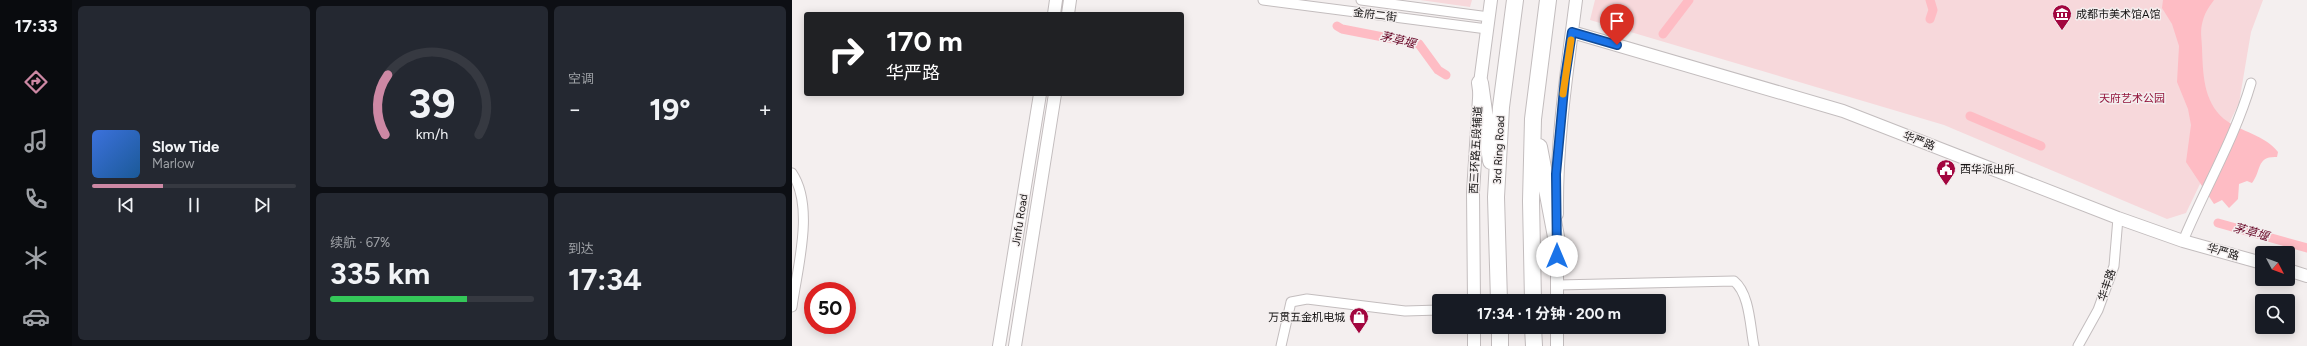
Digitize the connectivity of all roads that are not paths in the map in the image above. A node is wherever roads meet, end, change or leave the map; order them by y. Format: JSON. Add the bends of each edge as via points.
{"nodes":[{"id":1,"x":1056,"y":0,"type":"edge"},
{"id":2,"x":1070,"y":0,"type":"edge"},
{"id":3,"x":1263,"y":0,"type":"edge"},
{"id":4,"x":1361,"y":0,"type":"edge"},
{"id":5,"x":1491,"y":0,"type":"edge"},
{"id":6,"x":1515,"y":0,"type":"edge"},
{"id":7,"x":1548,"y":0,"type":"edge"},
{"id":8,"x":1576,"y":0,"type":"edge"},
{"id":9,"x":1054,"y":12,"type":"edge"},
{"id":10,"x":1068,"y":12,"type":"edge"},
{"id":11,"x":1488,"y":23,"type":"junction"},
{"id":12,"x":1572,"y":32,"type":"junction"},
{"id":13,"x":1480,"y":83,"type":"junction"},
{"id":14,"x":2251,"y":83,"type":"dead end"},
{"id":15,"x":1040,"y":96,"type":"edge"},
{"id":16,"x":1055,"y":96,"type":"edge"},
{"id":17,"x":1533,"y":119,"type":"junction"},
{"id":18,"x":792,"y":173,"type":"edge"},
{"id":19,"x":1496,"y":197,"type":"junction"},
{"id":20,"x":2118,"y":218,"type":"junction"},
{"id":21,"x":2183,"y":240,"type":"junction"},
{"id":22,"x":1557,"y":242,"type":"junction"},
{"id":23,"x":2255,"y":261,"type":"edge"},
{"id":24,"x":2295,"y":272,"type":"edge"},
{"id":25,"x":2307,"y":276,"type":"edge"},
{"id":26,"x":1558,"y":285,"type":"junction"},
{"id":27,"x":1474,"y":294,"type":"edge"},
{"id":28,"x":1499,"y":294,"type":"edge"},
{"id":29,"x":1533,"y":294,"type":"edge"},
{"id":30,"x":1557,"y":294,"type":"edge"},
{"id":31,"x":792,"y":307,"type":"edge"},
{"id":32,"x":1432,"y":310,"type":"edge"},
{"id":33,"x":1474,"y":334,"type":"edge"},
{"id":34,"x":1500,"y":334,"type":"edge"},
{"id":35,"x":1533,"y":334,"type":"edge"},
{"id":36,"x":1557,"y":334,"type":"edge"},
{"id":37,"x":999,"y":346,"type":"edge"},
{"id":38,"x":1015,"y":346,"type":"edge"},
{"id":39,"x":1281,"y":346,"type":"edge"},
{"id":40,"x":1474,"y":346,"type":"edge"},
{"id":41,"x":1500,"y":346,"type":"edge"},
{"id":42,"x":1534,"y":346,"type":"edge"},
{"id":43,"x":1557,"y":346,"type":"edge"},
{"id":44,"x":1754,"y":346,"type":"edge"},
{"id":45,"x":2078,"y":346,"type":"edge"}],
"edges":[{"from":1,"to":9,"type":"street"},
{"from":2,"to":10,"type":"street"},
{"from":3,"to":11,"type":"street","name":"金府二街"},
{"from":4,"to":11,"type":"street","name":"金府二街"},
{"from":5,"to":11,"type":"street","name":"西三环路五段辅道"},
{"from":6,"to":19,"type":"highway","name":"3rd Ring Road","via":[[1501,107]]},
{"from":7,"to":17,"type":"highway"},
{"from":8,"to":12,"type":"street"},
{"from":11,"to":13,"type":"street","name":"西三环路五段辅道"},
{"from":12,"to":20,"type":"street","name":"华严路","via":[[1843,111]]},
{"from":12,"to":22,"type":"street","via":[[1556,174]]},
{"from":13,"to":19,"type":"highway"},
{"from":13,"to":27,"type":"street","name":"西三环路五段辅道","via":[[1473,192]]},
{"from":14,"to":21,"type":"street","via":[[2232,137]]},
{"from":15,"to":37,"type":"street","name":"Jinfu Road"},
{"from":16,"to":38,"type":"street","name":"Jinfu Road"},
{"from":17,"to":22,"type":"highway"},
{"from":17,"to":29,"type":"highway"},
{"from":18,"to":31,"type":"street","via":[[801,195],[804,224]]},
{"from":19,"to":28,"type":"highway","name":"3rd Ring Road"},
{"from":20,"to":21,"type":"street","name":"华严路"},
{"from":20,"to":45,"type":"street","name":"华丰路","via":[[2114,266],[2098,310]]},
{"from":21,"to":23,"type":"street","name":"华严路"},
{"from":22,"to":26,"type":"street"},
{"from":24,"to":25,"type":"street"},
{"from":26,"to":30,"type":"street"},
{"from":26,"to":44,"type":"street","via":[[1734,281],[1745,298]]},
{"from":32,"to":39,"type":"street","via":[[1405,312],[1307,299],[1291,302]]},
{"from":33,"to":40,"type":"street"},
{"from":34,"to":41,"type":"highway"},
{"from":35,"to":42,"type":"highway"},
{"from":36,"to":43,"type":"street"}]}
